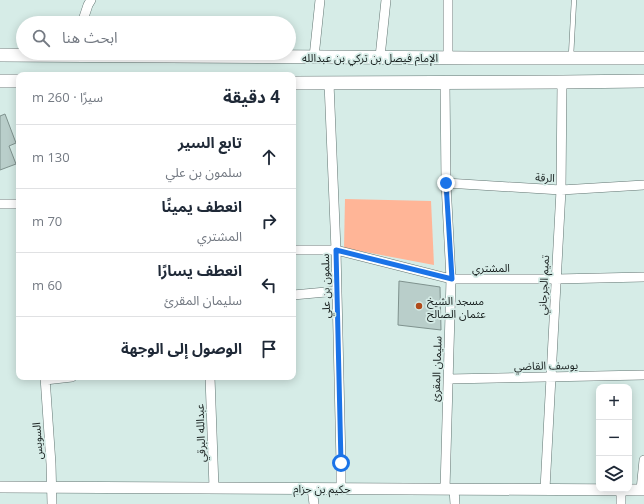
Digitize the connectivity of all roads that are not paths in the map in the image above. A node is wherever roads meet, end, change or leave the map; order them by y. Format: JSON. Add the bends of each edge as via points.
{"nodes":[{"id":1,"x":320,"y":0,"type":"edge"},
{"id":2,"x":386,"y":0,"type":"edge"},
{"id":3,"x":448,"y":0,"type":"edge"},
{"id":4,"x":574,"y":0,"type":"edge"},
{"id":5,"x":88,"y":2,"type":"edge"},
{"id":6,"x":84,"y":16,"type":"edge"},
{"id":7,"x":0,"y":55,"type":"edge"},
{"id":8,"x":16,"y":55,"type":"edge"},
{"id":9,"x":296,"y":57,"type":"edge"},
{"id":10,"x":314,"y":57,"type":"junction"},
{"id":11,"x":380,"y":57,"type":"junction"},
{"id":12,"x":448,"y":58,"type":"junction"},
{"id":13,"x":570,"y":58,"type":"junction"},
{"id":14,"x":644,"y":58,"type":"edge"},
{"id":15,"x":0,"y":81,"type":"edge"},
{"id":16,"x":16,"y":81,"type":"edge"},
{"id":17,"x":644,"y":81,"type":"edge"},
{"id":18,"x":562,"y":82,"type":"junction"},
{"id":19,"x":296,"y":83,"type":"edge"},
{"id":20,"x":329,"y":83,"type":"junction"},
{"id":21,"x":445,"y":83,"type":"junction"},
{"id":22,"x":446,"y":183,"type":"junction"},
{"id":23,"x":644,"y":186,"type":"edge"},
{"id":24,"x":561,"y":190,"type":"junction"},
{"id":25,"x":0,"y":204,"type":"edge"},
{"id":26,"x":16,"y":204,"type":"edge"},
{"id":27,"x":296,"y":250,"type":"edge"},
{"id":28,"x":336,"y":250,"type":"junction"},
{"id":29,"x":644,"y":277,"type":"edge"},
{"id":30,"x":452,"y":279,"type":"junction"},
{"id":31,"x":556,"y":279,"type":"junction"},
{"id":32,"x":337,"y":291,"type":"junction"},
{"id":33,"x":296,"y":295,"type":"edge"},
{"id":34,"x":644,"y":375,"type":"edge"},
{"id":35,"x":550,"y":377,"type":"junction"},
{"id":36,"x":448,"y":379,"type":"junction"},
{"id":37,"x":45,"y":380,"type":"edge"},
{"id":38,"x":210,"y":380,"type":"edge"},
{"id":39,"x":644,"y":460,"type":"edge"},
{"id":40,"x":0,"y":487,"type":"edge"},
{"id":41,"x":51,"y":487,"type":"junction"},
{"id":42,"x":214,"y":488,"type":"junction"},
{"id":43,"x":312,"y":488,"type":"junction"},
{"id":44,"x":341,"y":488,"type":"junction"},
{"id":45,"x":450,"y":489,"type":"junction"},
{"id":46,"x":545,"y":489,"type":"junction"},
{"id":47,"x":596,"y":489,"type":"edge"},
{"id":48,"x":632,"y":490,"type":"edge"},
{"id":49,"x":643,"y":490,"type":"edge"},
{"id":50,"x":621,"y":492,"type":"edge"},
{"id":51,"x":52,"y":504,"type":"edge"},
{"id":52,"x":314,"y":504,"type":"edge"},
{"id":53,"x":454,"y":504,"type":"edge"},
{"id":54,"x":621,"y":504,"type":"edge"}],
"edges":[{"from":1,"to":10,"type":"street"},
{"from":2,"to":11,"type":"street"},
{"from":3,"to":12,"type":"street"},
{"from":4,"to":13,"type":"lane"},
{"from":5,"to":6,"type":"street"},
{"from":7,"to":8,"type":"main road","name":"الإمام فيصل بن تركي بن عبدالله"},
{"from":9,"to":10,"type":"main road","name":"الإمام فيصل بن تركي بن عبدالله"},
{"from":10,"to":11,"type":"main road","name":"الإمام فيصل بن تركي بن عبدالله"},
{"from":11,"to":12,"type":"main road","name":"الإمام فيصل بن تركي بن عبدالله"},
{"from":12,"to":13,"type":"main road","name":"الإمام فيصل بن تركي بن عبدالله"},
{"from":13,"to":14,"type":"main road","name":"الإمام فيصل بن تركي بن عبدالله"},
{"from":15,"to":16,"type":"main road"},
{"from":17,"to":18,"type":"main road"},
{"from":18,"to":21,"type":"main road"},
{"from":18,"to":24,"type":"street","name":"تميم الجرجاني"},
{"from":19,"to":20,"type":"main road"},
{"from":20,"to":21,"type":"main road"},
{"from":20,"to":28,"type":"street","name":"سلمون بن علي"},
{"from":21,"to":22,"type":"street","name":"سليمان المقرئ"},
{"from":22,"to":24,"type":"street","name":"الرقة"},
{"from":22,"to":30,"type":"street","name":"سليمان المقرئ"},
{"from":23,"to":24,"type":"street","name":"الرقة"},
{"from":24,"to":31,"type":"street","name":"تميم الجرجاني"},
{"from":25,"to":26,"type":"street"},
{"from":27,"to":28,"type":"street","name":"المشتري"},
{"from":28,"to":30,"type":"street","name":"المشتري"},
{"from":28,"to":32,"type":"street","name":"سلمون بن علي"},
{"from":29,"to":31,"type":"street","name":"المشتري"},
{"from":30,"to":31,"type":"street","name":"المشتري"},
{"from":30,"to":36,"type":"street","name":"سليمان المقرئ"},
{"from":31,"to":35,"type":"street","name":"تميم الجرجاني"},
{"from":32,"to":33,"type":"street"},
{"from":32,"to":44,"type":"street","name":"سلمون بن علي"},
{"from":34,"to":35,"type":"street","name":"يوسف القاضي"},
{"from":35,"to":36,"type":"street","name":"يوسف القاضي"},
{"from":35,"to":46,"type":"street","name":"تميم الجرجاني"},
{"from":36,"to":45,"type":"street","name":"سليمان المقرئ"},
{"from":37,"to":41,"type":"street","name":"السويس"},
{"from":38,"to":42,"type":"street","name":"عبدالله البرقي"},
{"from":39,"to":49,"type":"street"},
{"from":40,"to":41,"type":"street","name":"حكيم بن حزام"},
{"from":41,"to":42,"type":"street","name":"حكيم بن حزام"},
{"from":41,"to":51,"type":"street","name":"السويس"},
{"from":42,"to":43,"type":"street","name":"حكيم بن حزام"},
{"from":43,"to":44,"type":"street","name":"حكيم بن حزام"},
{"from":43,"to":52,"type":"street"},
{"from":44,"to":45,"type":"street","name":"حكيم بن حزام"},
{"from":45,"to":46,"type":"street","name":"حكيم بن حزام"},
{"from":45,"to":53,"type":"street","name":"سليمان المقرئ"},
{"from":46,"to":47,"type":"street","name":"حكيم بن حزام"},
{"from":48,"to":49,"type":"street","name":"حكيم بن حزام"},
{"from":50,"to":54,"type":"street"}]}
